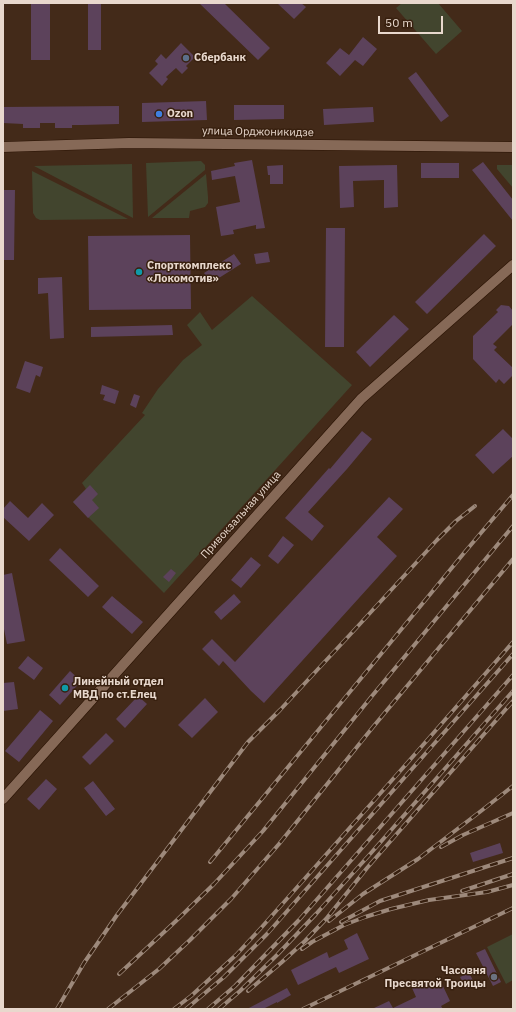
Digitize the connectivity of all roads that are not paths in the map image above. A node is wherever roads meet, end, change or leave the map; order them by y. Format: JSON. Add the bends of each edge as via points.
{"nodes":[{"id":1,"x":3,"y":147,"type":"edge"},
{"id":2,"x":513,"y":147,"type":"edge"},
{"id":3,"x":513,"y":265,"type":"edge"},
{"id":4,"x":3,"y":799,"type":"edge"}],
"edges":[{"from":1,"to":2,"type":"street","name":"улица Орджоникидзе","via":[[129,143]]},
{"from":3,"to":4,"type":"street","name":"Привокзальная улица","via":[[361,399]]}]}
